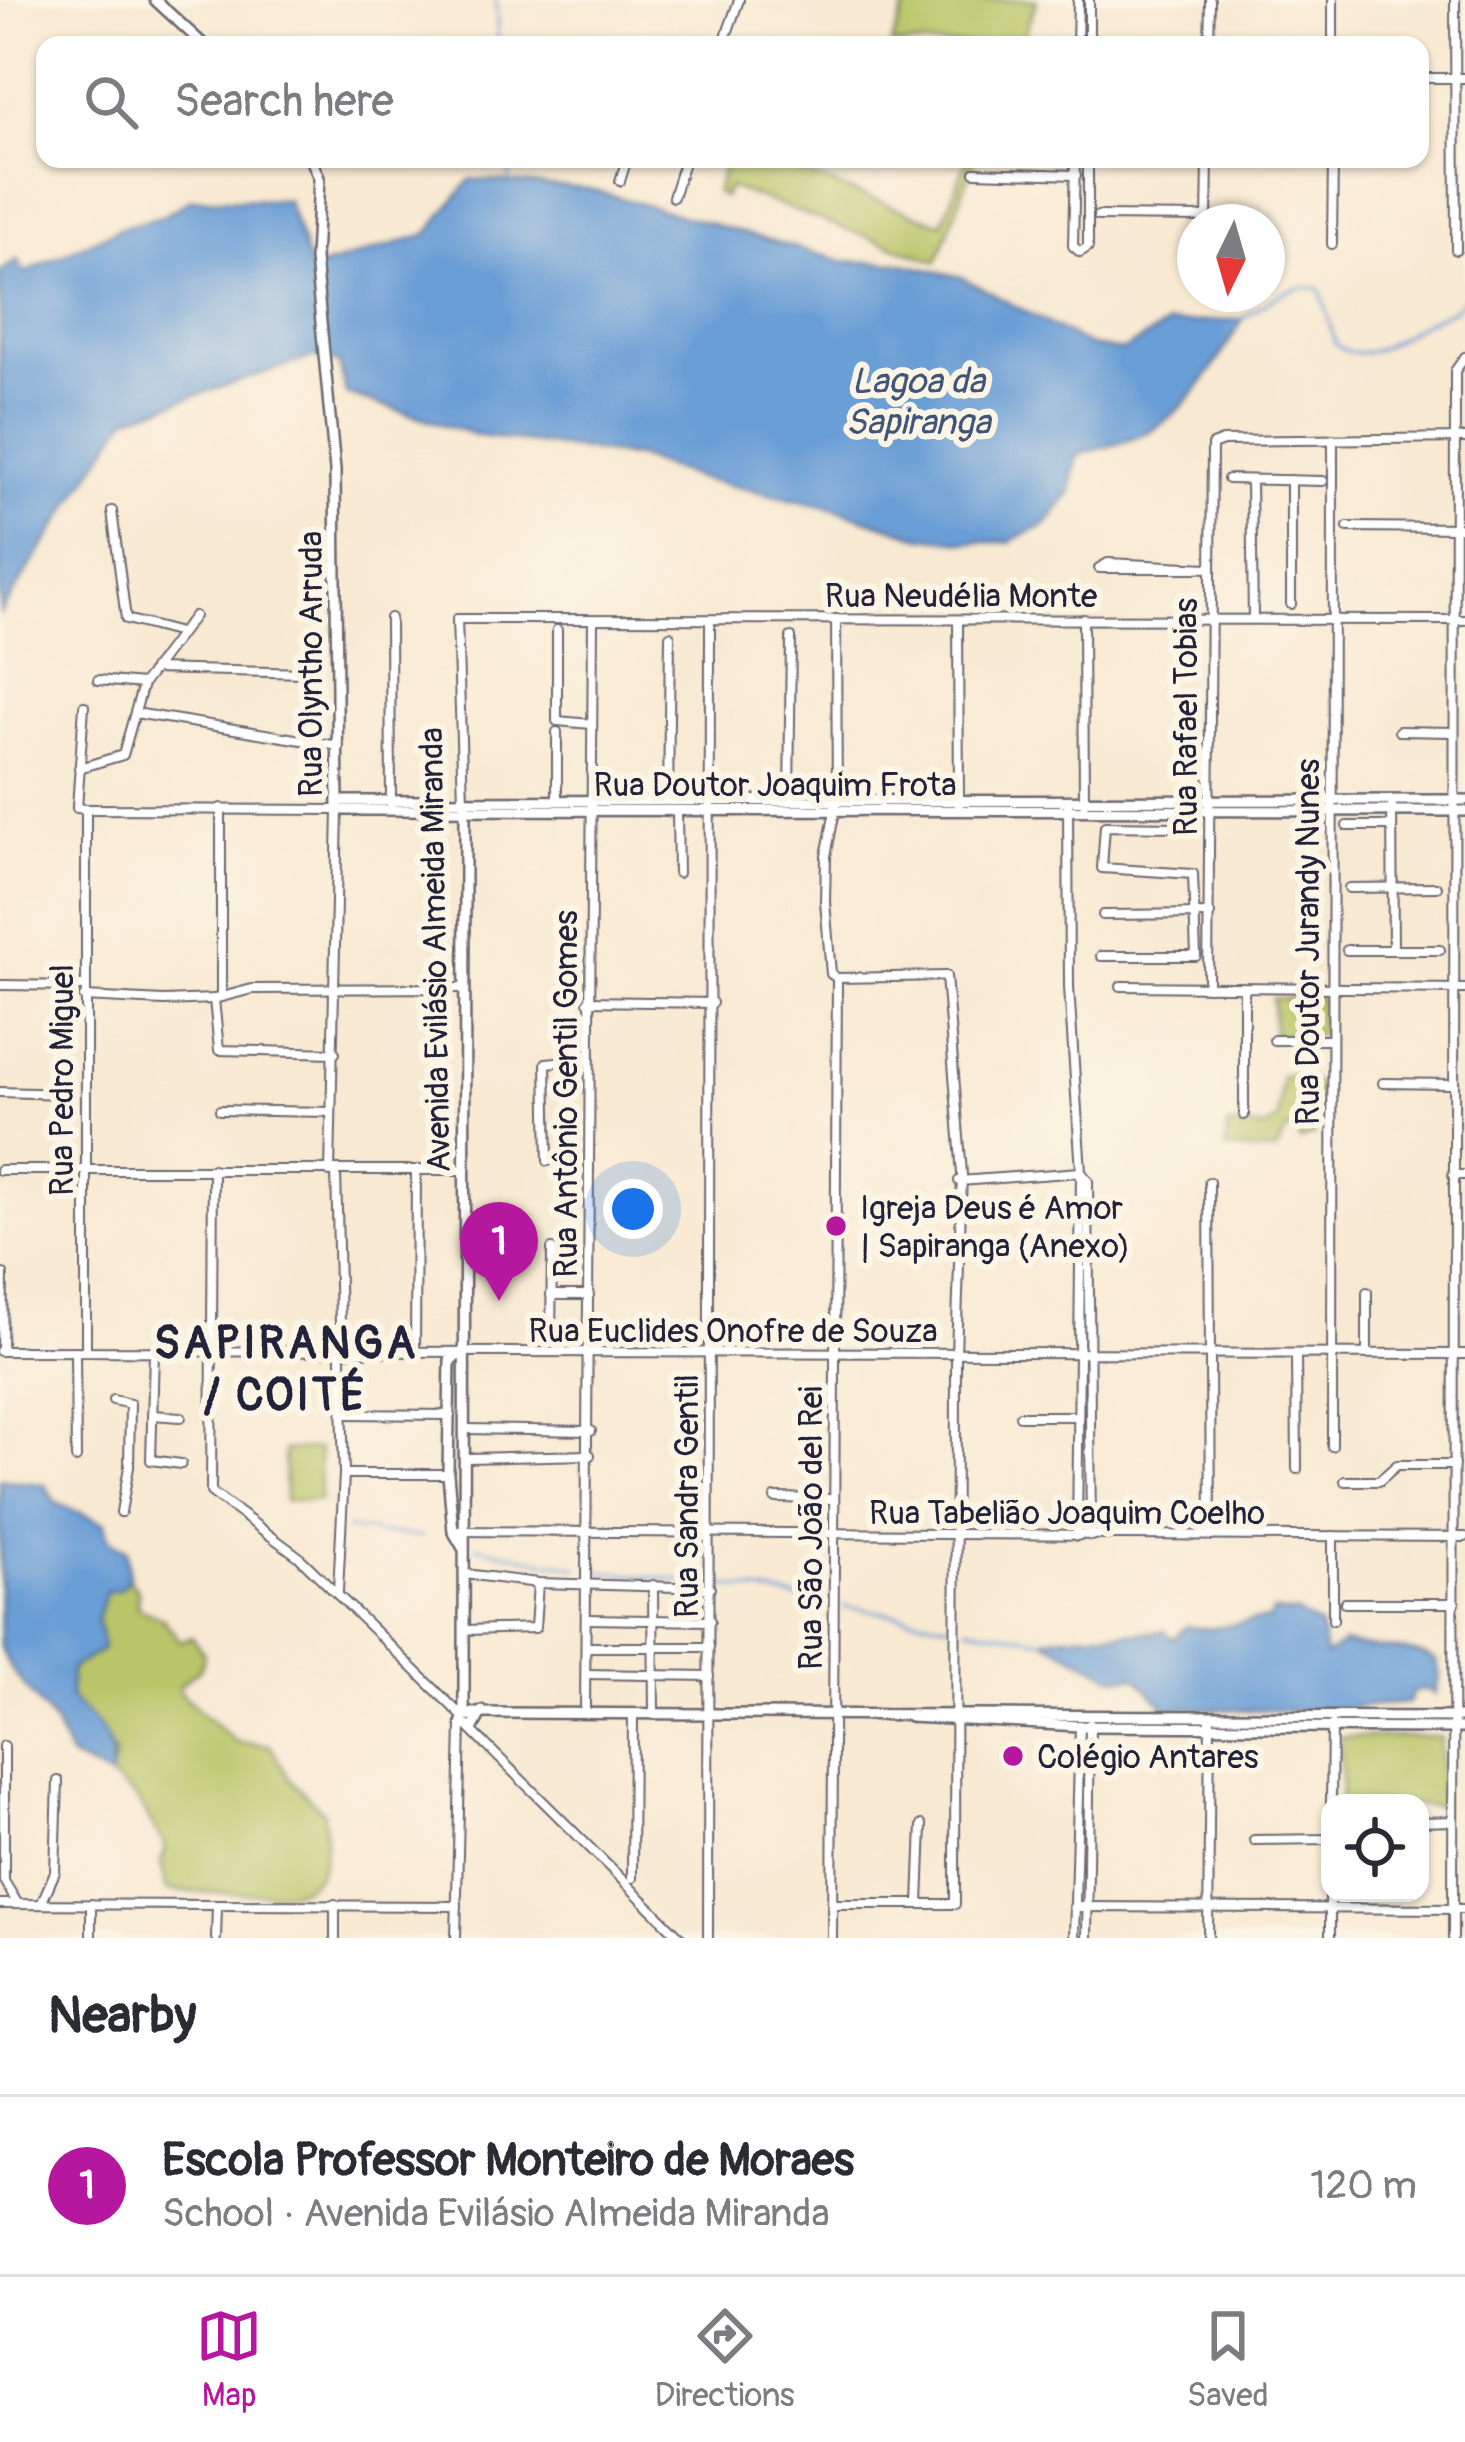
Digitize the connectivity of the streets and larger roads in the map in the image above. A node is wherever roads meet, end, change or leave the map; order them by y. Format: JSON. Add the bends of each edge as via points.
{"nodes":[{"id":1,"x":155,"y":0,"type":"edge"},
{"id":2,"x":739,"y":0,"type":"edge"},
{"id":3,"x":1078,"y":0,"type":"edge"},
{"id":4,"x":1089,"y":0,"type":"edge"},
{"id":5,"x":1210,"y":0,"type":"edge"},
{"id":6,"x":1333,"y":0,"type":"edge"},
{"id":7,"x":1455,"y":0,"type":"edge"},
{"id":8,"x":192,"y":36,"type":"edge"},
{"id":9,"x":726,"y":36,"type":"edge"},
{"id":10,"x":1077,"y":36,"type":"edge"},
{"id":11,"x":1089,"y":36,"type":"edge"},
{"id":12,"x":1209,"y":36,"type":"edge"},
{"id":13,"x":1333,"y":36,"type":"edge"},
{"id":14,"x":1429,"y":78,"type":"edge"},
{"id":15,"x":1460,"y":78,"type":"edge"},
{"id":16,"x":314,"y":168,"type":"edge"},
{"id":17,"x":624,"y":168,"type":"edge"},
{"id":18,"x":682,"y":168,"type":"edge"},
{"id":19,"x":1075,"y":168,"type":"edge"},
{"id":20,"x":1088,"y":168,"type":"edge"},
{"id":21,"x":1208,"y":168,"type":"edge"},
{"id":22,"x":1333,"y":168,"type":"edge"},
{"id":23,"x":975,"y":172,"type":"dead end"},
{"id":24,"x":1075,"y":175,"type":"junction"},
{"id":25,"x":1088,"y":175,"type":"junction"},
{"id":26,"x":620,"y":181,"type":"dead end"},
{"id":27,"x":673,"y":197,"type":"dead end"},
{"id":28,"x":1208,"y":204,"type":"edge"},
{"id":29,"x":1098,"y":217,"type":"dead end"},
{"id":30,"x":1177,"y":218,"type":"edge"},
{"id":31,"x":1331,"y":244,"type":"dead end"},
{"id":32,"x":1456,"y":250,"type":"dead end"},
{"id":33,"x":1465,"y":357,"type":"edge"},
{"id":34,"x":1460,"y":438,"type":"edge"},
{"id":35,"x":1333,"y":439,"type":"junction"},
{"id":36,"x":1228,"y":479,"type":"dead end"},
{"id":37,"x":1251,"y":480,"type":"junction"},
{"id":38,"x":1291,"y":480,"type":"junction"},
{"id":39,"x":1323,"y":481,"type":"dead end"},
{"id":40,"x":112,"y":512,"type":"dead end"},
{"id":41,"x":1348,"y":527,"type":"dead end"},
{"id":42,"x":1460,"y":528,"type":"edge"},
{"id":43,"x":1195,"y":568,"type":"junction"},
{"id":44,"x":1208,"y":568,"type":"junction"},
{"id":45,"x":1291,"y":604,"type":"dead end"},
{"id":46,"x":194,"y":616,"type":"dead end"},
{"id":47,"x":390,"y":617,"type":"dead end"},
{"id":48,"x":1331,"y":618,"type":"junction"},
{"id":49,"x":458,"y":619,"type":"joint"},
{"id":50,"x":836,"y":619,"type":"junction"},
{"id":51,"x":1083,"y":619,"type":"junction"},
{"id":52,"x":1209,"y":619,"type":"junction"},
{"id":53,"x":1253,"y":619,"type":"junction"},
{"id":54,"x":592,"y":620,"type":"junction"},
{"id":55,"x":958,"y":620,"type":"junction"},
{"id":56,"x":1460,"y":620,"type":"edge"},
{"id":57,"x":710,"y":623,"type":"junction"},
{"id":58,"x":557,"y":630,"type":"dead end"},
{"id":59,"x":180,"y":633,"type":"junction"},
{"id":60,"x":670,"y":636,"type":"dead end"},
{"id":61,"x":791,"y":637,"type":"dead end"},
{"id":62,"x":153,"y":669,"type":"junction"},
{"id":63,"x":304,"y":673,"type":"dead end"},
{"id":64,"x":98,"y":680,"type":"dead end"},
{"id":65,"x":143,"y":684,"type":"junction"},
{"id":66,"x":84,"y":706,"type":"dead end"},
{"id":67,"x":135,"y":713,"type":"junction"},
{"id":68,"x":592,"y":724,"type":"junction"},
{"id":69,"x":1399,"y":731,"type":"dead end"},
{"id":70,"x":557,"y":732,"type":"dead end"},
{"id":71,"x":1453,"y":732,"type":"junction"},
{"id":72,"x":339,"y":746,"type":"junction"},
{"id":73,"x":80,"y":768,"type":"junction"},
{"id":74,"x":557,"y":800,"type":"junction"},
{"id":75,"x":668,"y":800,"type":"junction"},
{"id":76,"x":1465,"y":800,"type":"edge"},
{"id":77,"x":789,"y":801,"type":"junction"},
{"id":78,"x":338,"y":805,"type":"junction"},
{"id":79,"x":590,"y":805,"type":"junction"},
{"id":80,"x":1451,"y":805,"type":"junction"},
{"id":81,"x":390,"y":806,"type":"junction"},
{"id":82,"x":465,"y":806,"type":"junction"},
{"id":83,"x":835,"y":806,"type":"junction"},
{"id":84,"x":1392,"y":806,"type":"junction"},
{"id":85,"x":712,"y":807,"type":"junction"},
{"id":86,"x":959,"y":807,"type":"junction"},
{"id":87,"x":1210,"y":807,"type":"junction"},
{"id":88,"x":1331,"y":807,"type":"junction"},
{"id":89,"x":221,"y":808,"type":"junction"},
{"id":90,"x":1068,"y":808,"type":"junction"},
{"id":91,"x":1084,"y":808,"type":"junction"},
{"id":92,"x":86,"y":809,"type":"junction"},
{"id":93,"x":1465,"y":811,"type":"edge"},
{"id":94,"x":677,"y":812,"type":"junction"},
{"id":95,"x":1347,"y":826,"type":"dead end"},
{"id":96,"x":1392,"y":826,"type":"junction"},
{"id":97,"x":1177,"y":827,"type":"dead end"},
{"id":98,"x":678,"y":873,"type":"dead end"},
{"id":99,"x":1349,"y":887,"type":"dead end"},
{"id":100,"x":1392,"y":887,"type":"junction"},
{"id":101,"x":1437,"y":887,"type":"dead end"},
{"id":102,"x":1196,"y":914,"type":"junction"},
{"id":103,"x":1210,"y":914,"type":"junction"},
{"id":104,"x":1103,"y":915,"type":"dead end"},
{"id":105,"x":1347,"y":950,"type":"dead end"},
{"id":106,"x":1393,"y":950,"type":"junction"},
{"id":107,"x":1440,"y":950,"type":"dead end"},
{"id":108,"x":1101,"y":956,"type":"dead end"},
{"id":109,"x":837,"y":978,"type":"junction"},
{"id":110,"x":0,"y":985,"type":"edge"},
{"id":111,"x":1120,"y":986,"type":"dead end"},
{"id":112,"x":1208,"y":987,"type":"junction"},
{"id":113,"x":465,"y":988,"type":"junction"},
{"id":114,"x":1244,"y":988,"type":"junction"},
{"id":115,"x":1451,"y":989,"type":"junction"},
{"id":116,"x":1465,"y":989,"type":"edge"},
{"id":117,"x":1332,"y":990,"type":"junction"},
{"id":118,"x":336,"y":991,"type":"junction"},
{"id":119,"x":84,"y":992,"type":"junction"},
{"id":120,"x":218,"y":996,"type":"junction"},
{"id":121,"x":588,"y":1001,"type":"junction"},
{"id":122,"x":712,"y":1003,"type":"junction"},
{"id":123,"x":1274,"y":1040,"type":"dead end"},
{"id":124,"x":1332,"y":1040,"type":"junction"},
{"id":125,"x":335,"y":1053,"type":"junction"},
{"id":126,"x":587,"y":1059,"type":"junction"},
{"id":127,"x":1383,"y":1083,"type":"dead end"},
{"id":128,"x":1450,"y":1084,"type":"junction"},
{"id":129,"x":0,"y":1092,"type":"edge"},
{"id":130,"x":67,"y":1094,"type":"dead end"},
{"id":131,"x":220,"y":1110,"type":"dead end"},
{"id":132,"x":331,"y":1112,"type":"junction"},
{"id":133,"x":1244,"y":1115,"type":"dead end"},
{"id":134,"x":548,"y":1161,"type":"dead end"},
{"id":135,"x":84,"y":1166,"type":"junction"},
{"id":136,"x":0,"y":1169,"type":"edge"},
{"id":137,"x":213,"y":1169,"type":"junction"},
{"id":138,"x":465,"y":1170,"type":"junction"},
{"id":139,"x":333,"y":1172,"type":"junction"},
{"id":140,"x":416,"y":1172,"type":"junction"},
{"id":141,"x":1081,"y":1172,"type":"junction"},
{"id":142,"x":1453,"y":1174,"type":"junction"},
{"id":143,"x":1465,"y":1175,"type":"edge"},
{"id":144,"x":958,"y":1181,"type":"junction"},
{"id":145,"x":1209,"y":1182,"type":"dead end"},
{"id":146,"x":552,"y":1250,"type":"dead end"},
{"id":147,"x":3,"y":1274,"type":"dead end"},
{"id":148,"x":1367,"y":1292,"type":"dead end"},
{"id":149,"x":551,"y":1295,"type":"junction"},
{"id":150,"x":589,"y":1295,"type":"junction"},
{"id":151,"x":551,"y":1340,"type":"dead end"},
{"id":152,"x":214,"y":1350,"type":"junction"},
{"id":153,"x":1,"y":1351,"type":"edge"},
{"id":154,"x":81,"y":1351,"type":"junction"},
{"id":155,"x":154,"y":1352,"type":"junction"},
{"id":156,"x":415,"y":1352,"type":"junction"},
{"id":157,"x":466,"y":1352,"type":"junction"},
{"id":158,"x":590,"y":1352,"type":"junction"},
{"id":159,"x":343,"y":1353,"type":"junction"},
{"id":160,"x":710,"y":1353,"type":"junction"},
{"id":161,"x":833,"y":1354,"type":"junction"},
{"id":162,"x":1332,"y":1354,"type":"junction"},
{"id":163,"x":1367,"y":1354,"type":"junction"},
{"id":164,"x":1454,"y":1354,"type":"junction"},
{"id":165,"x":1465,"y":1354,"type":"edge"},
{"id":166,"x":956,"y":1355,"type":"junction"},
{"id":167,"x":1075,"y":1355,"type":"junction"},
{"id":168,"x":1090,"y":1355,"type":"junction"},
{"id":169,"x":1210,"y":1355,"type":"junction"},
{"id":170,"x":1296,"y":1355,"type":"junction"},
{"id":171,"x":113,"y":1400,"type":"dead end"},
{"id":172,"x":344,"y":1414,"type":"junction"},
{"id":173,"x":450,"y":1415,"type":"junction"},
{"id":174,"x":1020,"y":1416,"type":"dead end"},
{"id":175,"x":1076,"y":1416,"type":"junction"},
{"id":176,"x":181,"y":1418,"type":"dead end"},
{"id":177,"x":152,"y":1419,"type":"junction"},
{"id":178,"x":131,"y":1421,"type":"junction"},
{"id":179,"x":467,"y":1429,"type":"junction"},
{"id":180,"x":590,"y":1431,"type":"junction"},
{"id":181,"x":1332,"y":1446,"type":"dead end"},
{"id":182,"x":590,"y":1455,"type":"junction"},
{"id":183,"x":76,"y":1458,"type":"dead end"},
{"id":184,"x":467,"y":1458,"type":"junction"},
{"id":185,"x":181,"y":1464,"type":"dead end"},
{"id":186,"x":1454,"y":1466,"type":"junction"},
{"id":187,"x":1297,"y":1469,"type":"dead end"},
{"id":188,"x":344,"y":1474,"type":"junction"},
{"id":189,"x":448,"y":1474,"type":"junction"},
{"id":190,"x":1345,"y":1481,"type":"dead end"},
{"id":191,"x":775,"y":1498,"type":"dead end"},
{"id":192,"x":833,"y":1499,"type":"junction"},
{"id":193,"x":121,"y":1512,"type":"dead end"},
{"id":194,"x":453,"y":1531,"type":"junction"},
{"id":195,"x":467,"y":1532,"type":"junction"},
{"id":196,"x":588,"y":1534,"type":"junction"},
{"id":197,"x":710,"y":1534,"type":"junction"},
{"id":198,"x":833,"y":1535,"type":"junction"},
{"id":199,"x":956,"y":1536,"type":"junction"},
{"id":200,"x":1077,"y":1536,"type":"junction"},
{"id":201,"x":1091,"y":1536,"type":"junction"},
{"id":202,"x":1211,"y":1536,"type":"junction"},
{"id":203,"x":1333,"y":1536,"type":"junction"},
{"id":204,"x":1460,"y":1537,"type":"edge"},
{"id":205,"x":464,"y":1553,"type":"junction"},
{"id":206,"x":465,"y":1574,"type":"junction"},
{"id":207,"x":538,"y":1583,"type":"junction"},
{"id":208,"x":586,"y":1583,"type":"junction"},
{"id":209,"x":653,"y":1586,"type":"junction"},
{"id":210,"x":710,"y":1588,"type":"junction"},
{"id":211,"x":338,"y":1592,"type":"junction"},
{"id":212,"x":1346,"y":1603,"type":"dead end"},
{"id":213,"x":1455,"y":1603,"type":"junction"},
{"id":214,"x":587,"y":1618,"type":"junction"},
{"id":215,"x":654,"y":1620,"type":"junction"},
{"id":216,"x":1333,"y":1620,"type":"dead end"},
{"id":217,"x":710,"y":1621,"type":"junction"},
{"id":218,"x":466,"y":1630,"type":"junction"},
{"id":219,"x":654,"y":1646,"type":"junction"},
{"id":220,"x":586,"y":1647,"type":"junction"},
{"id":221,"x":710,"y":1647,"type":"junction"},
{"id":222,"x":586,"y":1674,"type":"junction"},
{"id":223,"x":654,"y":1675,"type":"junction"},
{"id":224,"x":709,"y":1676,"type":"junction"},
{"id":225,"x":585,"y":1712,"type":"junction"},
{"id":226,"x":633,"y":1714,"type":"junction"},
{"id":227,"x":654,"y":1714,"type":"junction"},
{"id":228,"x":709,"y":1716,"type":"junction"},
{"id":229,"x":834,"y":1716,"type":"junction"},
{"id":230,"x":955,"y":1719,"type":"junction"},
{"id":231,"x":468,"y":1720,"type":"junction"},
{"id":232,"x":1085,"y":1722,"type":"junction"},
{"id":233,"x":1210,"y":1722,"type":"junction"},
{"id":234,"x":1332,"y":1723,"type":"junction"},
{"id":235,"x":1459,"y":1723,"type":"edge"},
{"id":236,"x":4,"y":1745,"type":"dead end"},
{"id":237,"x":58,"y":1781,"type":"dead end"},
{"id":238,"x":1331,"y":1794,"type":"edge"},
{"id":239,"x":1453,"y":1821,"type":"junction"},
{"id":240,"x":1429,"y":1822,"type":"edge"},
{"id":241,"x":922,"y":1826,"type":"dead end"},
{"id":242,"x":1321,"y":1839,"type":"edge"},
{"id":243,"x":1254,"y":1840,"type":"dead end"},
{"id":244,"x":632,"y":1878,"type":"dead end"},
{"id":245,"x":1330,"y":1902,"type":"edge"},
{"id":246,"x":0,"y":1904,"type":"edge"},
{"id":247,"x":18,"y":1904,"type":"junction"},
{"id":248,"x":42,"y":1904,"type":"junction"},
{"id":249,"x":91,"y":1904,"type":"junction"},
{"id":250,"x":335,"y":1904,"type":"junction"},
{"id":251,"x":833,"y":1904,"type":"junction"},
{"id":252,"x":919,"y":1904,"type":"junction"},
{"id":253,"x":457,"y":1906,"type":"junction"},
{"id":254,"x":1208,"y":1906,"type":"junction"},
{"id":255,"x":218,"y":1907,"type":"junction"},
{"id":256,"x":1074,"y":1907,"type":"junction"},
{"id":257,"x":1086,"y":1907,"type":"junction"},
{"id":258,"x":1330,"y":1907,"type":"junction"},
{"id":259,"x":1453,"y":1909,"type":"junction"},
{"id":260,"x":1465,"y":1909,"type":"edge"},
{"id":261,"x":91,"y":1938,"type":"edge"},
{"id":262,"x":217,"y":1938,"type":"edge"},
{"id":263,"x":335,"y":1938,"type":"edge"},
{"id":264,"x":456,"y":1938,"type":"edge"},
{"id":265,"x":681,"y":1938,"type":"edge"},
{"id":266,"x":708,"y":1938,"type":"edge"},
{"id":267,"x":832,"y":1938,"type":"edge"},
{"id":268,"x":1074,"y":1938,"type":"edge"},
{"id":269,"x":1087,"y":1938,"type":"edge"},
{"id":270,"x":1208,"y":1938,"type":"edge"},
{"id":271,"x":1330,"y":1938,"type":"edge"},
{"id":272,"x":1453,"y":1938,"type":"edge"}],
"edges":[{"from":1,"to":8,"type":"street"},
{"from":2,"to":9,"type":"street"},
{"from":3,"to":10,"type":"street"},
{"from":4,"to":11,"type":"street"},
{"from":5,"to":12,"type":"street"},
{"from":6,"to":13,"type":"street"},
{"from":7,"to":15,"type":"street"},
{"from":14,"to":15,"type":"street"},
{"from":15,"to":32,"type":"street"},
{"from":16,"to":72,"type":"street","name":"Rua Olyntho Arruda","via":[[337,524]]},
{"from":17,"to":26,"type":"street"},
{"from":18,"to":27,"type":"street"},
{"from":19,"to":24,"type":"street"},
{"from":20,"to":25,"type":"street"},
{"from":21,"to":28,"type":"street"},
{"from":22,"to":31,"type":"street"},
{"from":23,"to":24,"type":"street"},
{"from":24,"to":25,"type":"street"},
{"from":24,"to":25,"type":"street","via":[[1073,246],[1080,252],[1088,248]]},
{"from":29,"to":30,"type":"street"},
{"from":33,"to":34,"type":"street","via":[[1455,371]]},
{"from":34,"to":35,"type":"street"},
{"from":34,"to":42,"type":"street"},
{"from":35,"to":44,"type":"street","name":"Rua Rafael Tobias","via":[[1211,447]]},
{"from":35,"to":48,"type":"street","name":"Rua Doutor Jurandy Nunes"},
{"from":36,"to":37,"type":"street"},
{"from":37,"to":38,"type":"street"},
{"from":37,"to":53,"type":"street"},
{"from":38,"to":39,"type":"street"},
{"from":38,"to":45,"type":"street"},
{"from":40,"to":59,"type":"street","via":[[126,619]]},
{"from":41,"to":42,"type":"street"},
{"from":42,"to":56,"type":"street"},
{"from":43,"to":43,"type":"street","via":[[1108,563],[1099,568],[1145,571]]},
{"from":43,"to":44,"type":"street"},
{"from":44,"to":52,"type":"street","name":"Rua Rafael Tobias"},
{"from":46,"to":59,"type":"street"},
{"from":47,"to":81,"type":"street"},
{"from":48,"to":53,"type":"street","name":"Rua Neudélia Monte"},
{"from":48,"to":56,"type":"street","name":"Rua Neudélia Monte"},
{"from":48,"to":88,"type":"street","name":"Rua Doutor Jurandy Nunes"},
{"from":49,"to":54,"type":"street","name":"Rua Neudélia Monte"},
{"from":49,"to":82,"type":"street","name":"Avenida Evilásio Almeida Miranda"},
{"from":50,"to":55,"type":"street","name":"Rua Neudélia Monte"},
{"from":50,"to":57,"type":"street","name":"Rua Neudélia Monte"},
{"from":50,"to":83,"type":"street","name":"Rua São João del Rei"},
{"from":51,"to":52,"type":"street","name":"Rua Neudélia Monte"},
{"from":51,"to":55,"type":"street","name":"Rua Neudélia Monte"},
{"from":51,"to":91,"type":"street"},
{"from":52,"to":53,"type":"street","name":"Rua Neudélia Monte"},
{"from":52,"to":87,"type":"street","name":"Rua Rafael Tobias"},
{"from":54,"to":57,"type":"street","name":"Rua Neudélia Monte"},
{"from":54,"to":68,"type":"street","name":"Rua Antônio Gentil Gomes"},
{"from":55,"to":86,"type":"street"},
{"from":56,"to":71,"type":"street"},
{"from":57,"to":85,"type":"street","name":"Rua Sandra Gentil"},
{"from":58,"to":68,"type":"street","via":[[557,721]]},
{"from":59,"to":62,"type":"street"},
{"from":60,"to":75,"type":"street"},
{"from":61,"to":77,"type":"street"},
{"from":62,"to":63,"type":"street"},
{"from":62,"to":65,"type":"street"},
{"from":64,"to":65,"type":"street"},
{"from":65,"to":67,"type":"street"},
{"from":66,"to":73,"type":"street","name":"Rua Pedro Miguel"},
{"from":67,"to":72,"type":"street"},
{"from":67,"to":73,"type":"street","via":[[123,754]]},
{"from":68,"to":79,"type":"street","name":"Rua Antônio Gentil Gomes"},
{"from":69,"to":71,"type":"street"},
{"from":70,"to":74,"type":"street"},
{"from":71,"to":80,"type":"street"},
{"from":72,"to":78,"type":"street","name":"Rua Olyntho Arruda"},
{"from":73,"to":92,"type":"street","name":"Rua Pedro Miguel","via":[[77,808]]},
{"from":74,"to":79,"type":"street","name":"Rua Doutor Joaquim Frota"},
{"from":74,"to":82,"type":"street","name":"Rua Doutor Joaquim Frota"},
{"from":75,"to":79,"type":"street","name":"Rua Doutor Joaquim Frota"},
{"from":75,"to":85,"type":"street","name":"Rua Doutor Joaquim Frota"},
{"from":76,"to":80,"type":"street","name":"Rua Doutor Joaquim Frota"},
{"from":77,"to":83,"type":"street","name":"Rua Doutor Joaquim Frota"},
{"from":77,"to":85,"type":"street","name":"Rua Doutor Joaquim Frota"},
{"from":78,"to":81,"type":"street","name":"Rua Doutor Joaquim Frota"},
{"from":78,"to":89,"type":"street","name":"Rua Doutor Joaquim Frota"},
{"from":78,"to":118,"type":"street","name":"Rua Olyntho Arruda"},
{"from":79,"to":82,"type":"street","name":"Rua Doutor Joaquim Frota"},
{"from":79,"to":94,"type":"street","name":"Rua Doutor Joaquim Frota"},
{"from":79,"to":121,"type":"street","name":"Rua Antônio Gentil Gomes"},
{"from":80,"to":84,"type":"street","name":"Rua Doutor Joaquim Frota"},
{"from":80,"to":93,"type":"street","name":"Rua Doutor Joaquim Frota"},
{"from":80,"to":115,"type":"street"},
{"from":81,"to":82,"type":"street","name":"Rua Doutor Joaquim Frota"},
{"from":82,"to":113,"type":"street","name":"Avenida Evilásio Almeida Miranda"},
{"from":83,"to":85,"type":"street","name":"Rua Doutor Joaquim Frota"},
{"from":83,"to":86,"type":"street","name":"Rua Doutor Joaquim Frota"},
{"from":83,"to":109,"type":"street","name":"Rua São João del Rei","via":[[825,901]]},
{"from":84,"to":88,"type":"street","name":"Rua Doutor Joaquim Frota"},
{"from":84,"to":96,"type":"street"},
{"from":85,"to":94,"type":"street","name":"Rua Doutor Joaquim Frota"},
{"from":85,"to":122,"type":"street","name":"Rua Sandra Gentil"},
{"from":86,"to":90,"type":"street","name":"Rua Doutor Joaquim Frota"},
{"from":87,"to":88,"type":"street","name":"Rua Doutor Joaquim Frota"},
{"from":87,"to":91,"type":"street","name":"Rua Doutor Joaquim Frota"},
{"from":87,"to":103,"type":"street","name":"Rua Rafael Tobias"},
{"from":88,"to":117,"type":"street","name":"Rua Doutor Jurandy Nunes"},
{"from":89,"to":92,"type":"street","name":"Rua Doutor Joaquim Frota"},
{"from":89,"to":120,"type":"street"},
{"from":90,"to":91,"type":"street","name":"Rua Doutor Joaquim Frota"},
{"from":90,"to":141,"type":"street"},
{"from":92,"to":119,"type":"street","name":"Rua Pedro Miguel"},
{"from":94,"to":98,"type":"street"},
{"from":95,"to":96,"type":"street"},
{"from":96,"to":100,"type":"street"},
{"from":97,"to":102,"type":"street","via":[[1104,827],[1102,869],[1191,873]]},
{"from":99,"to":100,"type":"street"},
{"from":100,"to":101,"type":"street"},
{"from":100,"to":106,"type":"street"},
{"from":102,"to":103,"type":"street"},
{"from":102,"to":104,"type":"street"},
{"from":102,"to":108,"type":"street","via":[[1194,956]]},
{"from":103,"to":112,"type":"street","name":"Rua Rafael Tobias"},
{"from":105,"to":106,"type":"street"},
{"from":106,"to":107,"type":"street"},
{"from":109,"to":144,"type":"street","via":[[946,976]]},
{"from":109,"to":161,"type":"street","name":"Rua São João del Rei"},
{"from":110,"to":119,"type":"street"},
{"from":111,"to":112,"type":"street"},
{"from":112,"to":114,"type":"street"},
{"from":113,"to":118,"type":"street"},
{"from":113,"to":138,"type":"street","name":"Avenida Evilásio Almeida Miranda"},
{"from":114,"to":117,"type":"street"},
{"from":114,"to":133,"type":"street"},
{"from":115,"to":116,"type":"street"},
{"from":115,"to":117,"type":"street"},
{"from":115,"to":128,"type":"street"},
{"from":117,"to":124,"type":"street","name":"Rua Doutor Jurandy Nunes"},
{"from":118,"to":120,"type":"street"},
{"from":118,"to":125,"type":"street","name":"Rua Olyntho Arruda"},
{"from":119,"to":120,"type":"street"},
{"from":119,"to":135,"type":"street","name":"Rua Pedro Miguel"},
{"from":120,"to":125,"type":"street","via":[[219,1049]]},
{"from":121,"to":122,"type":"street"},
{"from":121,"to":126,"type":"street","name":"Rua Antônio Gentil Gomes"},
{"from":122,"to":160,"type":"street","name":"Rua Sandra Gentil"},
{"from":123,"to":124,"type":"street"},
{"from":124,"to":162,"type":"street","name":"Rua Doutor Jurandy Nunes"},
{"from":125,"to":132,"type":"street","name":"Rua Olyntho Arruda"},
{"from":126,"to":134,"type":"street","via":[[546,1063]]},
{"from":126,"to":150,"type":"street","name":"Rua Antônio Gentil Gomes"},
{"from":127,"to":128,"type":"street"},
{"from":128,"to":142,"type":"street"},
{"from":129,"to":130,"type":"street"},
{"from":131,"to":132,"type":"street"},
{"from":132,"to":139,"type":"street","name":"Rua Olyntho Arruda"},
{"from":135,"to":136,"type":"street"},
{"from":135,"to":137,"type":"street"},
{"from":135,"to":154,"type":"street","name":"Rua Pedro Miguel"},
{"from":137,"to":139,"type":"street"},
{"from":137,"to":152,"type":"street"},
{"from":138,"to":140,"type":"street"},
{"from":138,"to":157,"type":"street","name":"Avenida Evilásio Almeida Miranda"},
{"from":139,"to":140,"type":"street"},
{"from":139,"to":159,"type":"street","name":"Rua Olyntho Arruda"},
{"from":140,"to":156,"type":"street"},
{"from":141,"to":144,"type":"street"},
{"from":141,"to":167,"type":"street"},
{"from":141,"to":168,"type":"street","via":[[1088,1181]]},
{"from":142,"to":143,"type":"street"},
{"from":142,"to":164,"type":"street"},
{"from":144,"to":166,"type":"street"},
{"from":145,"to":169,"type":"street"},
{"from":146,"to":149,"type":"street"},
{"from":147,"to":153,"type":"street"},
{"from":148,"to":163,"type":"street"},
{"from":149,"to":150,"type":"street"},
{"from":149,"to":151,"type":"street"},
{"from":150,"to":158,"type":"street","name":"Rua Antônio Gentil Gomes"},
{"from":152,"to":155,"type":"street","name":"Rua Euclides Onofre de Souza"},
{"from":152,"to":159,"type":"street","name":"Rua Euclides Onofre de Souza"},
{"from":152,"to":211,"type":"street","via":[[211,1492]]},
{"from":153,"to":154,"type":"street","name":"Rua Euclides Onofre de Souza"},
{"from":154,"to":155,"type":"street","name":"Rua Euclides Onofre de Souza"},
{"from":154,"to":183,"type":"street","name":"Rua Pedro Miguel"},
{"from":155,"to":177,"type":"street"},
{"from":156,"to":157,"type":"street","name":"Rua Euclides Onofre de Souza"},
{"from":156,"to":159,"type":"street","name":"Rua Euclides Onofre de Souza"},
{"from":157,"to":158,"type":"street","name":"Rua Euclides Onofre de Souza"},
{"from":157,"to":173,"type":"street","name":"Avenida Evilásio Almeida Miranda","via":[[450,1360]]},
{"from":157,"to":179,"type":"street","name":"Avenida Evilásio Almeida Miranda"},
{"from":158,"to":160,"type":"street","name":"Rua Euclides Onofre de Souza"},
{"from":158,"to":180,"type":"street","name":"Rua Antônio Gentil Gomes"},
{"from":159,"to":172,"type":"street","name":"Rua Olyntho Arruda"},
{"from":160,"to":161,"type":"street","name":"Rua Euclides Onofre de Souza"},
{"from":160,"to":197,"type":"street","name":"Rua Sandra Gentil"},
{"from":161,"to":166,"type":"street","name":"Rua Euclides Onofre de Souza"},
{"from":161,"to":192,"type":"street","name":"Rua São João del Rei"},
{"from":162,"to":163,"type":"street","name":"Rua Euclides Onofre de Souza"},
{"from":162,"to":170,"type":"street","name":"Rua Euclides Onofre de Souza"},
{"from":162,"to":181,"type":"street","name":"Rua Doutor Jurandy Nunes"},
{"from":163,"to":164,"type":"street","name":"Rua Euclides Onofre de Souza"},
{"from":164,"to":165,"type":"street","name":"Rua Euclides Onofre de Souza"},
{"from":164,"to":186,"type":"street"},
{"from":166,"to":167,"type":"street","name":"Rua Euclides Onofre de Souza"},
{"from":166,"to":199,"type":"street"},
{"from":167,"to":168,"type":"street","name":"Rua Euclides Onofre de Souza"},
{"from":167,"to":175,"type":"street"},
{"from":168,"to":169,"type":"street","name":"Rua Euclides Onofre de Souza"},
{"from":168,"to":201,"type":"street"},
{"from":169,"to":170,"type":"street","name":"Rua Euclides Onofre de Souza"},
{"from":169,"to":202,"type":"street"},
{"from":170,"to":187,"type":"street"},
{"from":171,"to":178,"type":"street","via":[[130,1404]]},
{"from":172,"to":173,"type":"street"},
{"from":172,"to":188,"type":"street","name":"Rua Olyntho Arruda"},
{"from":173,"to":189,"type":"street","name":"Avenida Evilásio Almeida Miranda"},
{"from":174,"to":175,"type":"street"},
{"from":175,"to":200,"type":"street"},
{"from":176,"to":177,"type":"street"},
{"from":177,"to":178,"type":"street"},
{"from":177,"to":185,"type":"street","via":[[151,1460]]},
{"from":178,"to":193,"type":"street"},
{"from":179,"to":180,"type":"street"},
{"from":179,"to":184,"type":"street","name":"Avenida Evilásio Almeida Miranda"},
{"from":180,"to":182,"type":"street","name":"Rua Antônio Gentil Gomes"},
{"from":182,"to":184,"type":"street"},
{"from":182,"to":196,"type":"street","name":"Rua Antônio Gentil Gomes"},
{"from":184,"to":195,"type":"street","name":"Avenida Evilásio Almeida Miranda"},
{"from":186,"to":190,"type":"street","via":[[1396,1465],[1379,1480]]},
{"from":186,"to":204,"type":"street"},
{"from":188,"to":189,"type":"street"},
{"from":188,"to":211,"type":"street","name":"Rua Olyntho Arruda"},
{"from":189,"to":194,"type":"street","name":"Avenida Evilásio Almeida Miranda"},
{"from":191,"to":192,"type":"street"},
{"from":192,"to":198,"type":"street","name":"Rua São João del Rei"},
{"from":194,"to":195,"type":"street","name":"Rua Tabelião Joaquim Coelho"},
{"from":194,"to":205,"type":"street","name":"Avenida Evilásio Almeida Miranda"},
{"from":195,"to":196,"type":"street","name":"Rua Tabelião Joaquim Coelho"},
{"from":195,"to":205,"type":"street","name":"Avenida Evilásio Almeida Miranda"},
{"from":196,"to":197,"type":"street","name":"Rua Tabelião Joaquim Coelho"},
{"from":196,"to":208,"type":"street","name":"Rua Antônio Gentil Gomes"},
{"from":197,"to":198,"type":"street","name":"Rua Tabelião Joaquim Coelho"},
{"from":197,"to":210,"type":"street","name":"Rua Sandra Gentil"},
{"from":198,"to":199,"type":"street","name":"Rua Tabelião Joaquim Coelho"},
{"from":198,"to":229,"type":"street","name":"Rua São João del Rei"},
{"from":199,"to":200,"type":"street","name":"Rua Tabelião Joaquim Coelho"},
{"from":199,"to":230,"type":"street"},
{"from":200,"to":201,"type":"street","name":"Rua Tabelião Joaquim Coelho"},
{"from":201,"to":202,"type":"street","name":"Rua Tabelião Joaquim Coelho"},
{"from":202,"to":203,"type":"street","name":"Rua Tabelião Joaquim Coelho"},
{"from":203,"to":204,"type":"street","name":"Rua Tabelião Joaquim Coelho"},
{"from":203,"to":216,"type":"street"},
{"from":204,"to":213,"type":"street"},
{"from":205,"to":206,"type":"street","name":"Avenida Evilásio Almeida Miranda"},
{"from":206,"to":207,"type":"street"},
{"from":206,"to":218,"type":"street","name":"Avenida Evilásio Almeida Miranda"},
{"from":207,"to":208,"type":"street"},
{"from":207,"to":218,"type":"street","via":[[535,1628]]},
{"from":208,"to":209,"type":"street"},
{"from":208,"to":214,"type":"street","name":"Rua Antônio Gentil Gomes"},
{"from":209,"to":210,"type":"street"},
{"from":209,"to":215,"type":"street"},
{"from":210,"to":217,"type":"street","name":"Rua Sandra Gentil"},
{"from":211,"to":231,"type":"street"},
{"from":212,"to":213,"type":"street"},
{"from":213,"to":235,"type":"street"},
{"from":214,"to":215,"type":"street"},
{"from":214,"to":220,"type":"street","name":"Rua Antônio Gentil Gomes"},
{"from":215,"to":217,"type":"street"},
{"from":215,"to":219,"type":"street"},
{"from":217,"to":221,"type":"street","name":"Rua Sandra Gentil"},
{"from":218,"to":231,"type":"street","name":"Avenida Evilásio Almeida Miranda"},
{"from":219,"to":220,"type":"street"},
{"from":219,"to":221,"type":"street"},
{"from":219,"to":223,"type":"street"},
{"from":220,"to":222,"type":"street","name":"Rua Antônio Gentil Gomes"},
{"from":221,"to":224,"type":"street","name":"Rua Sandra Gentil"},
{"from":222,"to":223,"type":"street"},
{"from":222,"to":225,"type":"street","name":"Rua Antônio Gentil Gomes"},
{"from":223,"to":224,"type":"street"},
{"from":223,"to":227,"type":"street"},
{"from":224,"to":228,"type":"street","name":"Rua Sandra Gentil"},
{"from":225,"to":226,"type":"street"},
{"from":225,"to":231,"type":"street"},
{"from":226,"to":227,"type":"street"},
{"from":226,"to":244,"type":"street"},
{"from":227,"to":228,"type":"street"},
{"from":228,"to":229,"type":"street"},
{"from":228,"to":266,"type":"street","name":"Rua Sandra Gentil"},
{"from":229,"to":230,"type":"street"},
{"from":229,"to":251,"type":"street","name":"Rua São João del Rei"},
{"from":230,"to":232,"type":"street"},
{"from":230,"to":252,"type":"street","via":[[955,1904]]},
{"from":231,"to":253,"type":"street","name":"Avenida Evilásio Almeida Miranda"},
{"from":231,"to":265,"type":"street"},
{"from":232,"to":233,"type":"street"},
{"from":232,"to":256,"type":"street"},
{"from":232,"to":257,"type":"street"},
{"from":233,"to":234,"type":"street"},
{"from":233,"to":254,"type":"street"},
{"from":234,"to":235,"type":"street"},
{"from":234,"to":238,"type":"street"},
{"from":235,"to":239,"type":"street"},
{"from":236,"to":247,"type":"street","via":[[4,1874]]},
{"from":237,"to":248,"type":"street","via":[[55,1872]]},
{"from":239,"to":240,"type":"street"},
{"from":239,"to":259,"type":"street"},
{"from":241,"to":252,"type":"street"},
{"from":242,"to":243,"type":"street"},
{"from":245,"to":258,"type":"street"},
{"from":246,"to":247,"type":"street"},
{"from":247,"to":248,"type":"street"},
{"from":248,"to":249,"type":"street"},
{"from":249,"to":255,"type":"street"},
{"from":249,"to":261,"type":"street"},
{"from":250,"to":253,"type":"street"},
{"from":250,"to":255,"type":"street"},
{"from":250,"to":263,"type":"street"},
{"from":251,"to":252,"type":"street"},
{"from":251,"to":267,"type":"street","name":"Rua São João del Rei"},
{"from":253,"to":264,"type":"street","name":"Avenida Evilásio Almeida Miranda"},
{"from":254,"to":257,"type":"street"},
{"from":254,"to":258,"type":"street"},
{"from":254,"to":270,"type":"street"},
{"from":255,"to":262,"type":"street"},
{"from":256,"to":257,"type":"street"},
{"from":256,"to":268,"type":"street"},
{"from":257,"to":269,"type":"street"},
{"from":258,"to":259,"type":"street"},
{"from":258,"to":271,"type":"street"},
{"from":259,"to":260,"type":"street"},
{"from":259,"to":272,"type":"street"}]}
